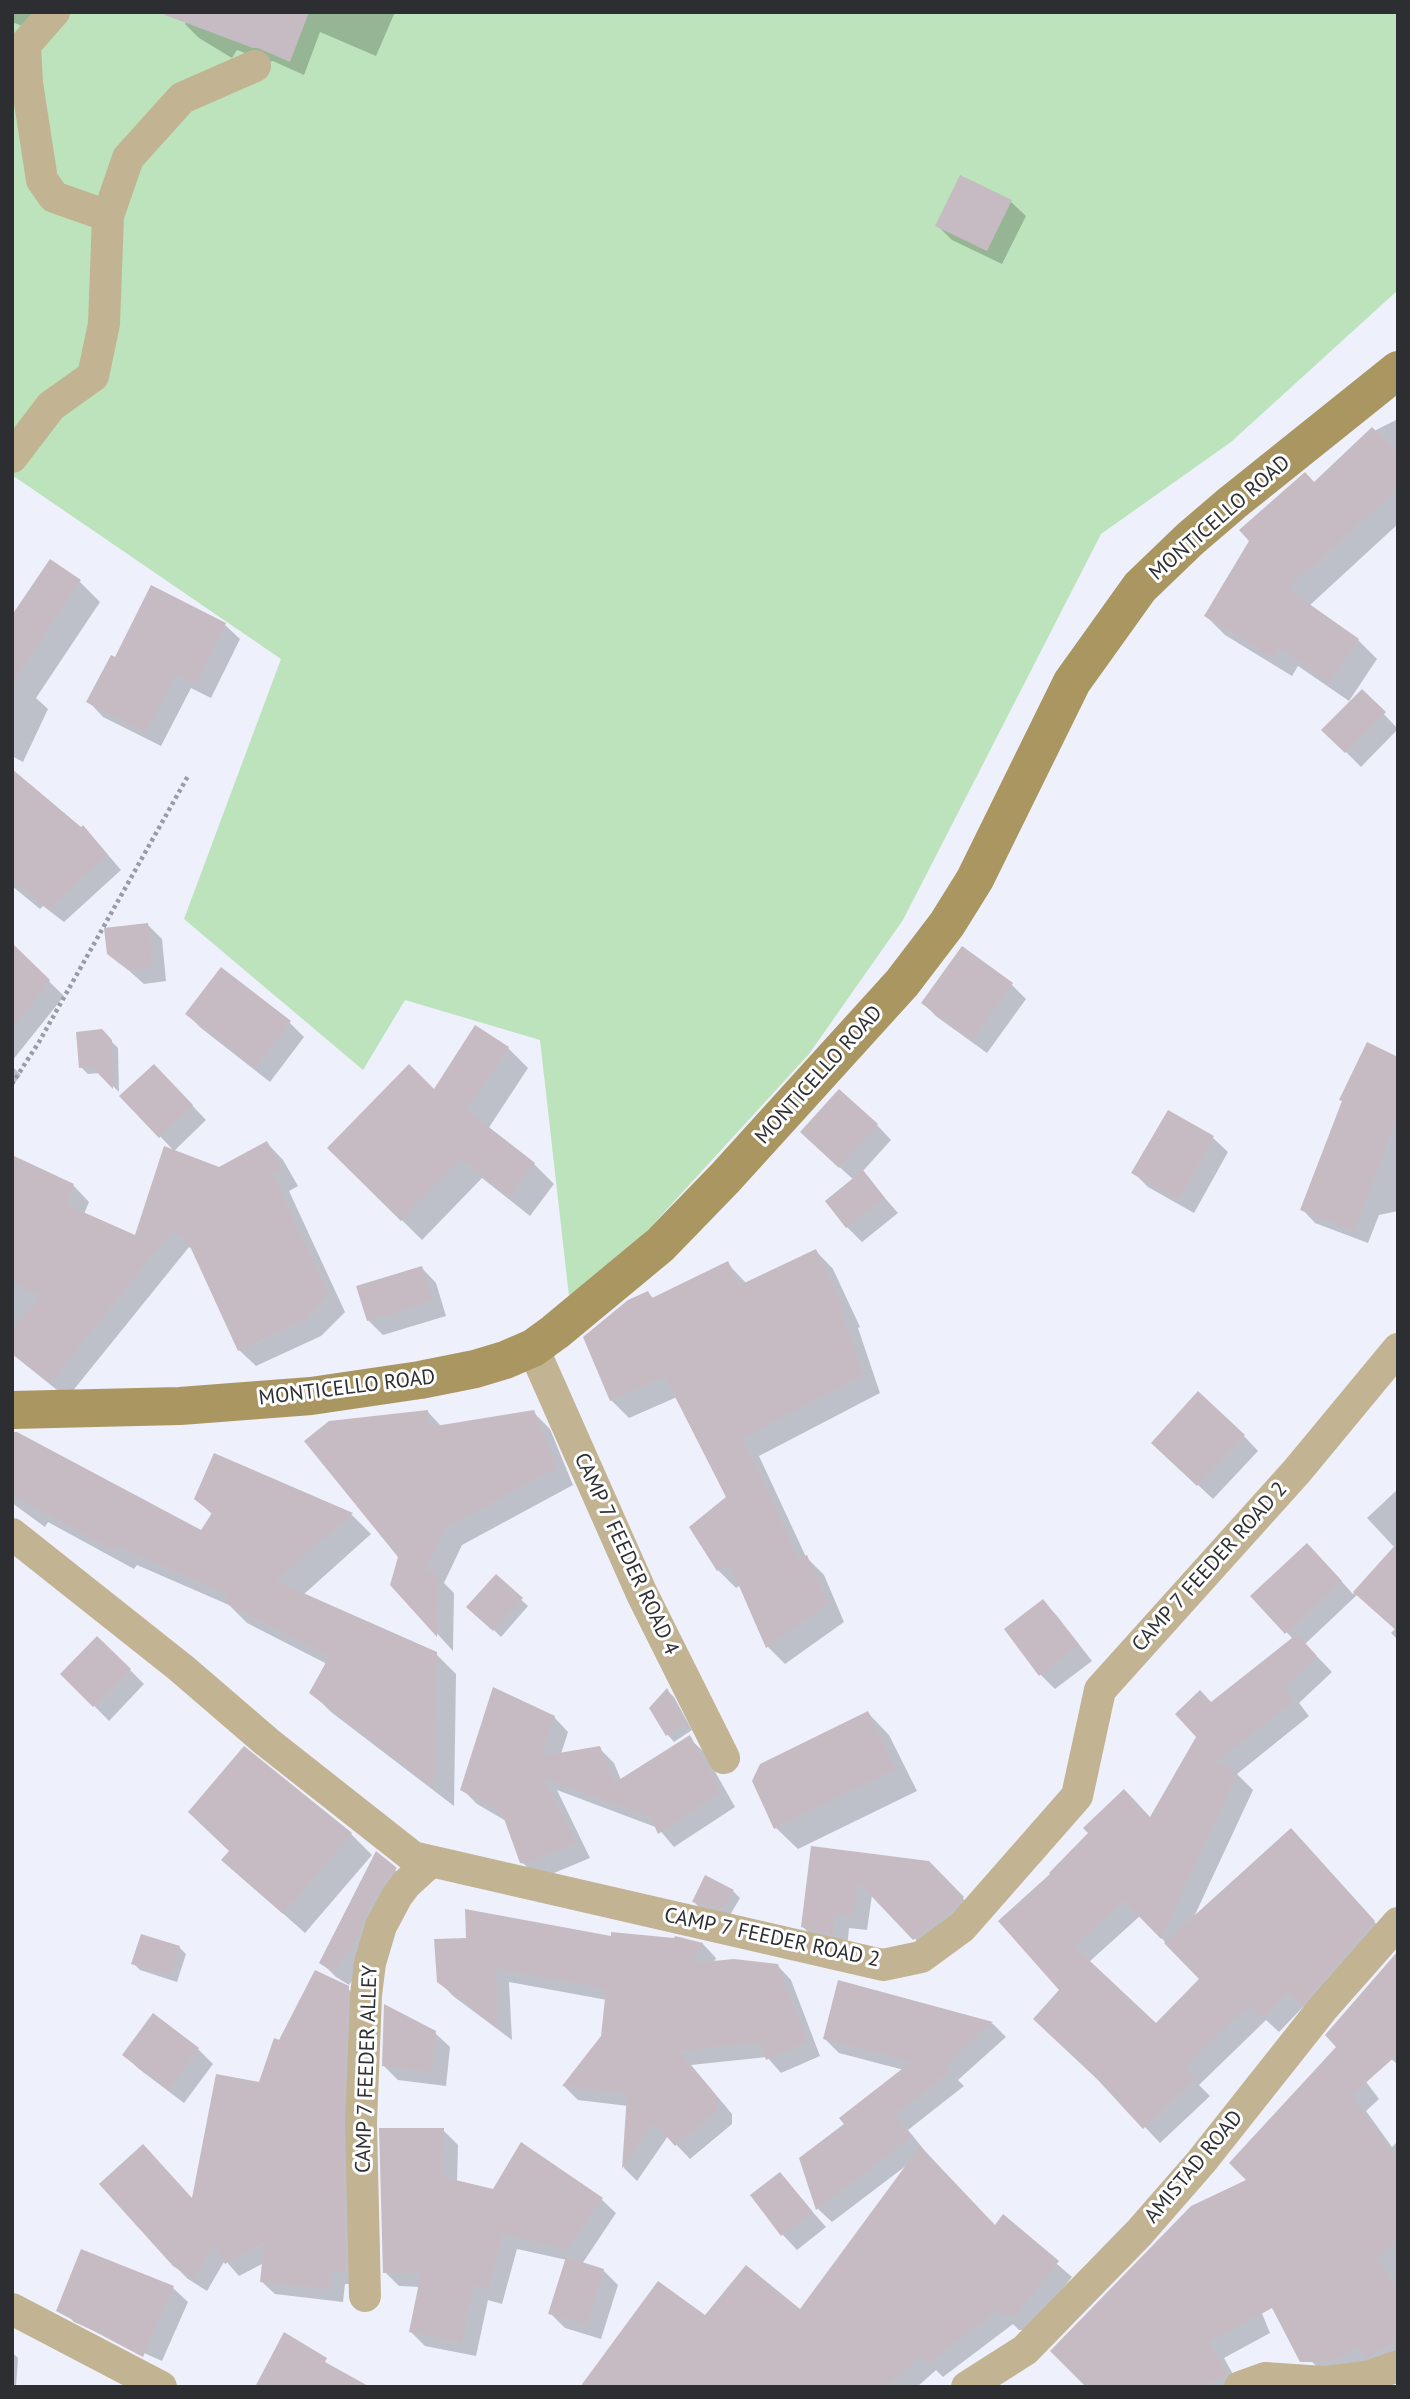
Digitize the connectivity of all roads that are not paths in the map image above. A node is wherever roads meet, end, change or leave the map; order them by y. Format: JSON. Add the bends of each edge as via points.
{"nodes":[{"id":1,"x":54,"y":12,"type":"edge"},
{"id":2,"x":255,"y":66,"type":"dead end"},
{"id":3,"x":108,"y":216,"type":"junction"},
{"id":4,"x":1395,"y":375,"type":"edge"},
{"id":5,"x":12,"y":457,"type":"edge"},
{"id":6,"x":533,"y":1348,"type":"junction"},
{"id":7,"x":1398,"y":1349,"type":"edge"},
{"id":8,"x":12,"y":1410,"type":"edge"},
{"id":9,"x":12,"y":1534,"type":"edge"},
{"id":10,"x":724,"y":1758,"type":"dead end"},
{"id":11,"x":430,"y":1862,"type":"junction"},
{"id":12,"x":1398,"y":1923,"type":"edge"},
{"id":13,"x":365,"y":2296,"type":"dead end"},
{"id":14,"x":12,"y":2309,"type":"edge"},
{"id":15,"x":1398,"y":2366,"type":"edge"},
{"id":16,"x":161,"y":2387,"type":"edge"},
{"id":17,"x":967,"y":2387,"type":"edge"},
{"id":18,"x":1240,"y":2387,"type":"edge"}],
"edges":[{"from":1,"to":3,"type":"street","via":[[25,45],[42,180],[54,197]]},
{"from":2,"to":3,"type":"street","via":[[183,98],[128,158]]},
{"from":3,"to":5,"type":"street","via":[[104,324],[93,376],[51,407]]},
{"from":4,"to":6,"type":"main road","name":"MONTICELLO ROAD","via":[[1222,512],[1140,587],[1072,682],[975,879],[902,983],[660,1245]]},
{"from":6,"to":8,"type":"main road","name":"MONTICELLO ROAD","via":[[475,1369],[311,1395],[180,1406]]},
{"from":6,"to":10,"type":"street","name":"CAMP 7 FEEDER ROAD 4","via":[[642,1594]]},
{"from":7,"to":11,"type":"street","name":"CAMP 7 FEEDER ROAD 2","via":[[1297,1471],[1100,1690],[1077,1797],[962,1927],[921,1957],[883,1965]]},
{"from":9,"to":11,"type":"street","name":"CAMP 7 FEEDER ROAD 2","via":[[404,1852]]},
{"from":11,"to":13,"type":"street","name":"CAMP 7 FEEDER ALLEY","via":[[397,1896],[376,1940],[369,1973],[361,2123]]},
{"from":12,"to":17,"type":"street","name":"AMISTAD ROAD","via":[[1139,2232],[1025,2350]]},
{"from":14,"to":16,"type":"street"},
{"from":15,"to":18,"type":"street","via":[[1370,2376],[1323,2382],[1265,2378]]}]}
